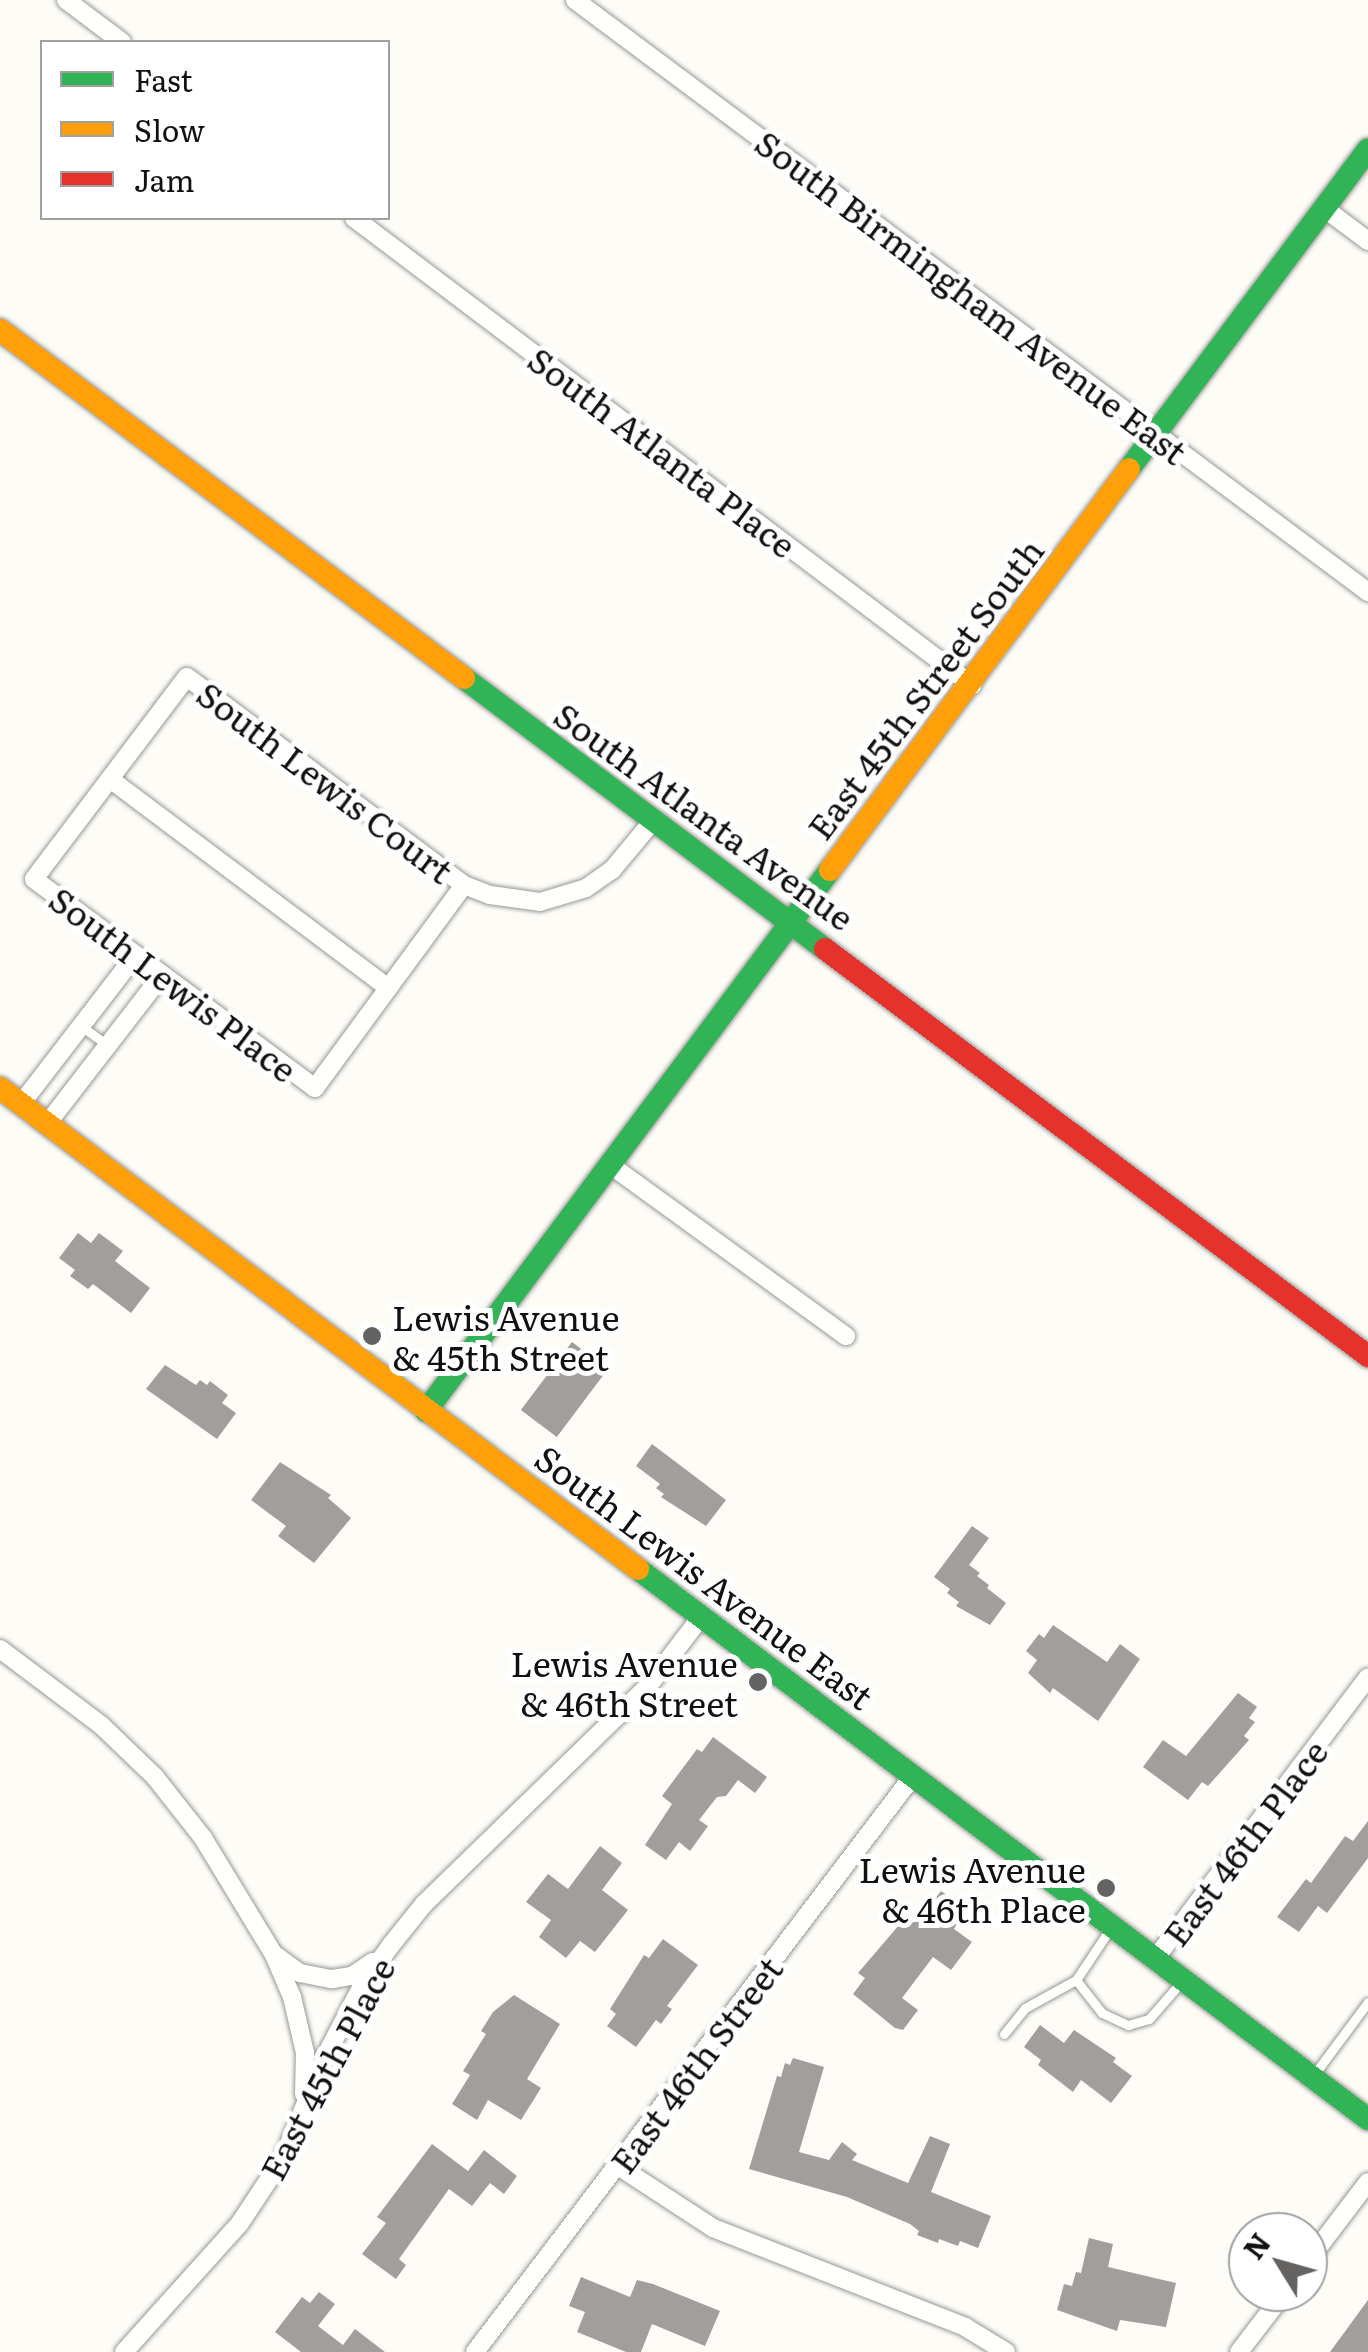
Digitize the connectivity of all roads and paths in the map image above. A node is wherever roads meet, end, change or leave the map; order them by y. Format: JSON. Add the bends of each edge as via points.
{"nodes":[{"id":1,"x":66,"y":0,"type":"edge"},
{"id":2,"x":575,"y":0,"type":"edge"},
{"id":3,"x":119,"y":40,"type":"edge"},
{"id":4,"x":1368,"y":149,"type":"edge"},
{"id":5,"x":1324,"y":208,"type":"junction"},
{"id":6,"x":357,"y":220,"type":"edge"},
{"id":7,"x":1368,"y":241,"type":"edge"},
{"id":8,"x":0,"y":330,"type":"edge"},
{"id":9,"x":1158,"y":434,"type":"junction"},
{"id":10,"x":1368,"y":592,"type":"edge"},
{"id":11,"x":972,"y":685,"type":"junction"},
{"id":12,"x":110,"y":779,"type":"junction"},
{"id":13,"x":652,"y":822,"type":"junction"},
{"id":14,"x":464,"y":885,"type":"junction"},
{"id":15,"x":792,"y":922,"type":"junction"},
{"id":16,"x":135,"y":956,"type":"junction"},
{"id":17,"x":162,"y":975,"type":"junction"},
{"id":18,"x":388,"y":988,"type":"junction"},
{"id":19,"x":81,"y":1026,"type":"junction"},
{"id":20,"x":108,"y":1046,"type":"junction"},
{"id":21,"x":0,"y":1088,"type":"edge"},
{"id":22,"x":21,"y":1104,"type":"junction"},
{"id":23,"x":48,"y":1124,"type":"junction"},
{"id":24,"x":609,"y":1164,"type":"junction"},
{"id":25,"x":846,"y":1336,"type":"dead end"},
{"id":26,"x":1368,"y":1356,"type":"edge"},
{"id":27,"x":426,"y":1410,"type":"junction"},
{"id":28,"x":701,"y":1617,"type":"junction"},
{"id":29,"x":0,"y":1649,"type":"edge"},
{"id":30,"x":1368,"y":1677,"type":"edge"},
{"id":31,"x":912,"y":1776,"type":"junction"},
{"id":32,"x":1112,"y":1926,"type":"junction"},
{"id":33,"x":386,"y":1952,"type":"junction"},
{"id":34,"x":274,"y":1955,"type":"junction"},
{"id":35,"x":1156,"y":1959,"type":"junction"},
{"id":36,"x":1076,"y":1980,"type":"junction"},
{"id":37,"x":1182,"y":1980,"type":"junction"},
{"id":38,"x":1368,"y":2002,"type":"edge"},
{"id":39,"x":1004,"y":2034,"type":"dead end"},
{"id":40,"x":1312,"y":2077,"type":"junction"},
{"id":41,"x":299,"y":2115,"type":"junction"},
{"id":42,"x":1368,"y":2119,"type":"edge"},
{"id":43,"x":618,"y":2166,"type":"junction"},
{"id":44,"x":1368,"y":2182,"type":"edge"},
{"id":45,"x":1328,"y":2235,"type":"edge"},
{"id":46,"x":1270,"y":2312,"type":"edge"},
{"id":47,"x":124,"y":2352,"type":"edge"},
{"id":48,"x":475,"y":2352,"type":"edge"},
{"id":49,"x":1006,"y":2352,"type":"edge"},
{"id":50,"x":1239,"y":2352,"type":"edge"}],
"edges":[{"from":1,"to":3,"type":"street"},
{"from":2,"to":9,"type":"street","name":"South Birmingham Avenue East"},
{"from":4,"to":5,"type":"street","name":"East 45th Street South"},
{"from":5,"to":7,"type":"street"},
{"from":5,"to":9,"type":"street","name":"East 45th Street South"},
{"from":6,"to":11,"type":"street","name":"South Atlanta Place"},
{"from":8,"to":13,"type":"street","name":"South Atlanta Avenue"},
{"from":9,"to":10,"type":"street","name":"South Birmingham Avenue East"},
{"from":9,"to":11,"type":"street","name":"East 45th Street South"},
{"from":11,"to":15,"type":"street","name":"East 45th Street South"},
{"from":12,"to":14,"type":"street","name":"South Lewis Court","via":[[187,677]]},
{"from":12,"to":16,"type":"street","name":"South Lewis Place","via":[[34,879]]},
{"from":12,"to":18,"type":"street"},
{"from":13,"to":14,"type":"street","via":[[630,852],[586,888],[540,902]]},
{"from":13,"to":15,"type":"street","name":"South Atlanta Avenue"},
{"from":14,"to":18,"type":"street"},
{"from":15,"to":24,"type":"street","name":"East 45th Street South"},
{"from":15,"to":26,"type":"street","name":"South Atlanta Avenue"},
{"from":16,"to":17,"type":"street","name":"South Lewis Place"},
{"from":16,"to":19,"type":"street"},
{"from":17,"to":18,"type":"street","name":"South Lewis Place","via":[[314,1088]]},
{"from":17,"to":20,"type":"street"},
{"from":19,"to":20,"type":"lane"},
{"from":19,"to":22,"type":"street"},
{"from":20,"to":23,"type":"street"},
{"from":21,"to":22,"type":"street","name":"South Lewis Avenue East"},
{"from":22,"to":23,"type":"street","name":"South Lewis Avenue East"},
{"from":23,"to":27,"type":"street","name":"South Lewis Avenue East"},
{"from":24,"to":25,"type":"street"},
{"from":24,"to":27,"type":"street","name":"East 45th Street South"},
{"from":27,"to":28,"type":"street","name":"South Lewis Avenue East"},
{"from":28,"to":31,"type":"street","name":"South Lewis Avenue East"},
{"from":28,"to":33,"type":"street","name":"East 45th Place","via":[[650,1685],[424,1904]]},
{"from":29,"to":34,"type":"street","via":[[102,1726],[154,1778],[202,1838]]},
{"from":30,"to":35,"type":"street","name":"East 46th Place"},
{"from":31,"to":32,"type":"street","name":"South Lewis Avenue East"},
{"from":31,"to":43,"type":"street","name":"East 46th Street"},
{"from":32,"to":35,"type":"street","name":"South Lewis Avenue East"},
{"from":32,"to":36,"type":"lane"},
{"from":33,"to":34,"type":"street","via":[[365,1970],[332,1979],[300,1973]]},
{"from":33,"to":41,"type":"street","name":"East 45th Place","via":[[363,1984]]},
{"from":34,"to":41,"type":"street","via":[[304,2053]]},
{"from":35,"to":37,"type":"street","name":"South Lewis Avenue East"},
{"from":36,"to":37,"type":"lane","via":[[1102,2013],[1128,2025],[1160,2010]]},
{"from":36,"to":39,"type":"lane","via":[[1025,2008]]},
{"from":37,"to":40,"type":"street","name":"South Lewis Avenue East"},
{"from":38,"to":40,"type":"lane"},
{"from":40,"to":42,"type":"street","name":"South Lewis Avenue East"},
{"from":41,"to":47,"type":"street","name":"East 45th Place","via":[[282,2158],[240,2224]]},
{"from":43,"to":48,"type":"street","name":"East 46th Street"},
{"from":43,"to":49,"type":"street","via":[[713,2228],[965,2326]]},
{"from":44,"to":45,"type":"street"},
{"from":46,"to":50,"type":"street"}]}
